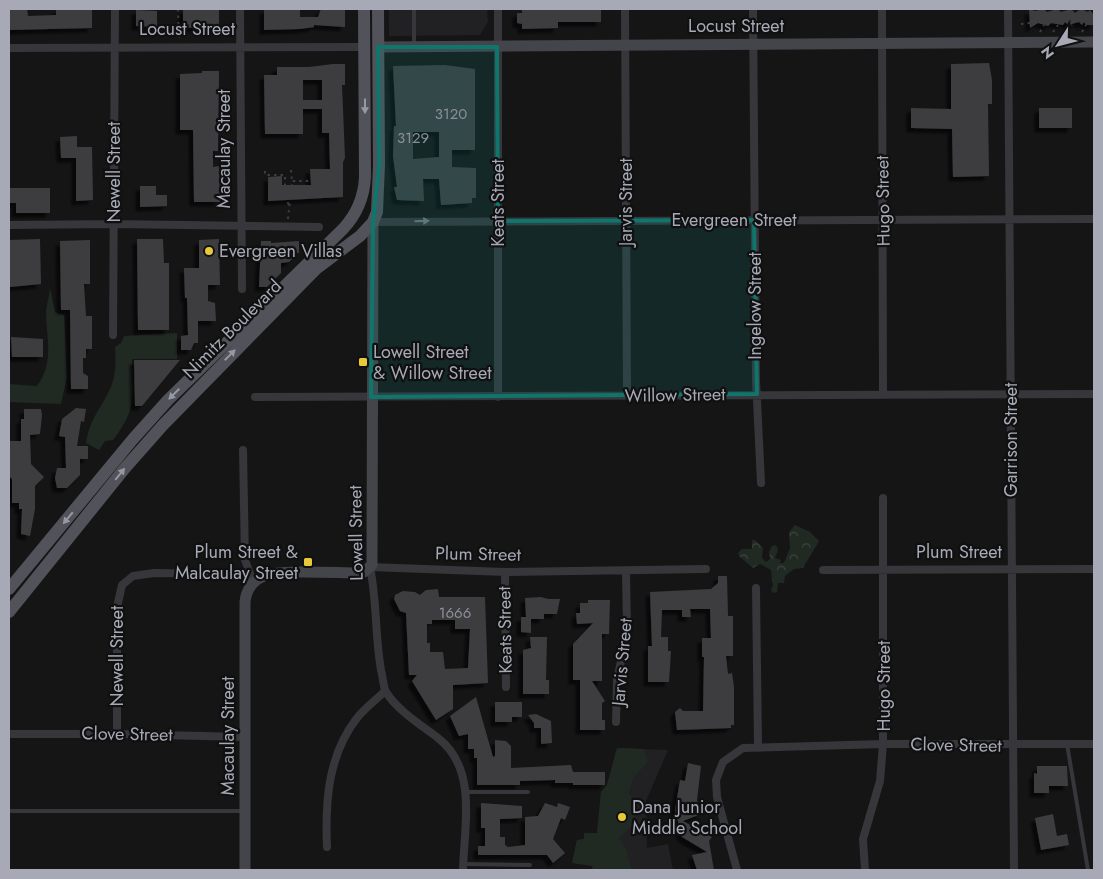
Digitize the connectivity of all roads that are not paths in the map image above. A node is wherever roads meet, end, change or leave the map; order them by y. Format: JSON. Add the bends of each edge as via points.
{"nodes":[{"id":1,"x":114,"y":9,"type":"edge"},
{"id":2,"x":240,"y":9,"type":"edge"},
{"id":3,"x":364,"y":9,"type":"edge"},
{"id":4,"x":378,"y":9,"type":"edge"},
{"id":5,"x":414,"y":9,"type":"edge"},
{"id":6,"x":498,"y":9,"type":"edge"},
{"id":7,"x":626,"y":9,"type":"edge"},
{"id":8,"x":753,"y":9,"type":"edge"},
{"id":9,"x":882,"y":9,"type":"edge"},
{"id":10,"x":1008,"y":9,"type":"edge"},
{"id":11,"x":1094,"y":42,"type":"edge"},
{"id":12,"x":1008,"y":43,"type":"junction"},
{"id":13,"x":625,"y":44,"type":"junction"},
{"id":14,"x":754,"y":44,"type":"junction"},
{"id":15,"x":881,"y":44,"type":"junction"},
{"id":16,"x":114,"y":46,"type":"junction"},
{"id":17,"x":414,"y":46,"type":"junction"},
{"id":18,"x":241,"y":47,"type":"junction"},
{"id":19,"x":364,"y":47,"type":"junction"},
{"id":20,"x":378,"y":47,"type":"junction"},
{"id":21,"x":497,"y":47,"type":"junction"},
{"id":22,"x":9,"y":48,"type":"edge"},
{"id":23,"x":365,"y":177,"type":"junction"},
{"id":24,"x":883,"y":219,"type":"junction"},
{"id":25,"x":1010,"y":219,"type":"junction"},
{"id":26,"x":1094,"y":219,"type":"edge"},
{"id":27,"x":498,"y":220,"type":"junction"},
{"id":28,"x":626,"y":220,"type":"junction"},
{"id":29,"x":754,"y":220,"type":"junction"},
{"id":30,"x":373,"y":222,"type":"junction"},
{"id":31,"x":114,"y":224,"type":"junction"},
{"id":32,"x":9,"y":225,"type":"edge"},
{"id":33,"x":242,"y":225,"type":"junction"},
{"id":34,"x":319,"y":226,"type":"dead end"},
{"id":35,"x":242,"y":289,"type":"dead end"},
{"id":36,"x":113,"y":335,"type":"dead end"},
{"id":37,"x":757,"y":394,"type":"junction"},
{"id":38,"x":884,"y":394,"type":"junction"},
{"id":39,"x":1011,"y":394,"type":"junction"},
{"id":40,"x":1094,"y":394,"type":"edge"},
{"id":41,"x":626,"y":395,"type":"junction"},
{"id":42,"x":498,"y":396,"type":"junction"},
{"id":43,"x":255,"y":397,"type":"dead end"},
{"id":44,"x":371,"y":397,"type":"junction"},
{"id":45,"x":243,"y":450,"type":"dead end"},
{"id":46,"x":762,"y":482,"type":"dead end"},
{"id":47,"x":884,"y":498,"type":"dead end"},
{"id":48,"x":370,"y":568,"type":"junction"},
{"id":49,"x":706,"y":569,"type":"dead end"},
{"id":50,"x":1094,"y":569,"type":"edge"},
{"id":51,"x":823,"y":570,"type":"dead end"},
{"id":52,"x":884,"y":570,"type":"junction"},
{"id":53,"x":1011,"y":570,"type":"junction"},
{"id":54,"x":626,"y":571,"type":"junction"},
{"id":55,"x":504,"y":572,"type":"junction"},
{"id":56,"x":253,"y":582,"type":"junction"},
{"id":57,"x":756,"y":588,"type":"dead end"},
{"id":58,"x":9,"y":589,"type":"edge"},
{"id":59,"x":11,"y":608,"type":"edge"},
{"id":60,"x":506,"y":687,"type":"dead end"},
{"id":61,"x":385,"y":691,"type":"junction"},
{"id":62,"x":616,"y":722,"type":"dead end"},
{"id":63,"x":9,"y":734,"type":"edge"},
{"id":64,"x":117,"y":734,"type":"junction"},
{"id":65,"x":245,"y":737,"type":"junction"},
{"id":66,"x":883,"y":744,"type":"junction"},
{"id":67,"x":1067,"y":744,"type":"junction"},
{"id":68,"x":1094,"y":744,"type":"edge"},
{"id":69,"x":1013,"y":745,"type":"junction"},
{"id":70,"x":758,"y":746,"type":"junction"},
{"id":71,"x":465,"y":792,"type":"junction"},
{"id":72,"x":528,"y":792,"type":"dead end"},
{"id":73,"x":246,"y":810,"type":"junction"},
{"id":74,"x":9,"y":811,"type":"edge"},
{"id":75,"x":327,"y":847,"type":"dead end"},
{"id":76,"x":530,"y":865,"type":"dead end"},
{"id":77,"x":464,"y":867,"type":"edge"},
{"id":78,"x":245,"y":870,"type":"edge"},
{"id":79,"x":737,"y":870,"type":"edge"},
{"id":80,"x":864,"y":870,"type":"edge"},
{"id":81,"x":1014,"y":870,"type":"edge"},
{"id":82,"x":1088,"y":870,"type":"edge"}],
"edges":[{"from":1,"to":16,"type":"street","name":"Newell Street"},
{"from":2,"to":18,"type":"street","name":"Macaulay Street"},
{"from":3,"to":19,"type":"main road","name":"Nimitz Boulevard"},
{"from":4,"to":20,"type":"main road"},
{"from":5,"to":17,"type":"lane"},
{"from":6,"to":21,"type":"street","name":"Keats Street"},
{"from":7,"to":13,"type":"street","name":"Jarvis Street"},
{"from":8,"to":14,"type":"street","name":"Ingelow Street"},
{"from":9,"to":15,"type":"street","name":"Hugo Street"},
{"from":10,"to":12,"type":"street","name":"Garrison Street"},
{"from":11,"to":12,"type":"street","name":"Locust Street"},
{"from":12,"to":15,"type":"street","name":"Locust Street"},
{"from":12,"to":25,"type":"street","name":"Garrison Street"},
{"from":13,"to":14,"type":"street","name":"Locust Street"},
{"from":13,"to":21,"type":"street","name":"Locust Street"},
{"from":13,"to":28,"type":"street","name":"Jarvis Street"},
{"from":14,"to":15,"type":"street","name":"Locust Street"},
{"from":14,"to":29,"type":"street","name":"Ingelow Street"},
{"from":15,"to":24,"type":"street","name":"Hugo Street"},
{"from":16,"to":18,"type":"street","name":"Locust Street"},
{"from":16,"to":22,"type":"street","name":"Locust Street"},
{"from":16,"to":31,"type":"street","name":"Newell Street"},
{"from":17,"to":20,"type":"street","name":"Locust Street"},
{"from":17,"to":21,"type":"street","name":"Locust Street"},
{"from":18,"to":19,"type":"street","name":"Locust Street"},
{"from":18,"to":33,"type":"street","name":"Macaulay Street"},
{"from":19,"to":23,"type":"main road","name":"Nimitz Boulevard","one_way":true},
{"from":20,"to":30,"type":"main road","via":[[379,180],[377,212]]},
{"from":21,"to":27,"type":"street","name":"Keats Street"},
{"from":23,"to":30,"type":"main road"},
{"from":23,"to":58,"type":"main road","name":"Nimitz Boulevard","one_way":true,"via":[[361,201],[346,226],[168,400]]},
{"from":24,"to":25,"type":"street","name":"Evergreen Street"},
{"from":24,"to":29,"type":"street","name":"Evergreen Street"},
{"from":24,"to":38,"type":"street","name":"Hugo Street"},
{"from":25,"to":26,"type":"street","name":"Evergreen Street"},
{"from":25,"to":39,"type":"street","name":"Garrison Street"},
{"from":27,"to":28,"type":"street","name":"Evergreen Street"},
{"from":30,"to":27,"type":"street","name":"Evergreen Street","one_way":true},
{"from":27,"to":42,"type":"street","name":"Keats Street"},
{"from":28,"to":29,"type":"street","name":"Evergreen Street"},
{"from":28,"to":41,"type":"street","name":"Jarvis Street"},
{"from":29,"to":37,"type":"street","name":"Ingelow Street"},
{"from":30,"to":44,"type":"street","name":"Lowell Street"},
{"from":59,"to":30,"type":"main road","name":"Nimitz Boulevard","one_way":true,"via":[[163,425],[316,268]]},
{"from":31,"to":32,"type":"street"},
{"from":31,"to":33,"type":"street"},
{"from":31,"to":36,"type":"street","name":"Newell Street"},
{"from":33,"to":34,"type":"street"},
{"from":33,"to":35,"type":"street","name":"Macaulay Street"},
{"from":37,"to":38,"type":"street","name":"Willow Street"},
{"from":37,"to":41,"type":"street","name":"Willow Street"},
{"from":37,"to":46,"type":"street","name":"Ingelow Street"},
{"from":38,"to":39,"type":"street","name":"Willow Street"},
{"from":39,"to":40,"type":"street","name":"Willow Street"},
{"from":39,"to":53,"type":"street","name":"Garrison Street"},
{"from":41,"to":42,"type":"street","name":"Willow Street"},
{"from":42,"to":44,"type":"street","name":"Willow Street"},
{"from":43,"to":44,"type":"street","name":"Willow Street"},
{"from":44,"to":48,"type":"street","name":"Lowell Street"},
{"from":45,"to":56,"type":"street","via":[[245,560]]},
{"from":47,"to":52,"type":"street","name":"Hugo Street"},
{"from":48,"to":55,"type":"street","name":"Plum Street"},
{"from":48,"to":56,"type":"street","name":"Plum Street","via":[[358,573],[271,574]]},
{"from":48,"to":61,"type":"street","name":"Lowell Street"},
{"from":49,"to":54,"type":"street","name":"Plum Street"},
{"from":50,"to":53,"type":"street","name":"Plum Street"},
{"from":51,"to":52,"type":"street","name":"Plum Street"},
{"from":52,"to":53,"type":"street","name":"Plum Street"},
{"from":52,"to":66,"type":"street","name":"Hugo Street"},
{"from":53,"to":69,"type":"street","name":"Garrison Street"},
{"from":54,"to":55,"type":"street","name":"Plum Street"},
{"from":54,"to":62,"type":"street","name":"Jarvis Street","via":[[627,633],[617,680]]},
{"from":55,"to":60,"type":"street","name":"Keats Street"},
{"from":56,"to":64,"type":"street","name":"Newell Street","via":[[233,574],[154,573],[127,579],[118,594]]},
{"from":56,"to":65,"type":"street","name":"Macaulay Street","via":[[244,602]]},
{"from":57,"to":70,"type":"street"},
{"from":61,"to":71,"type":"street","via":[[455,755],[464,775]]},
{"from":61,"to":75,"type":"street","via":[[355,720],[337,757],[328,792]]},
{"from":63,"to":64,"type":"street","name":"Clove Street"},
{"from":64,"to":65,"type":"street","name":"Clove Street"},
{"from":65,"to":73,"type":"street","name":"Macaulay Street"},
{"from":66,"to":69,"type":"street","name":"Clove Street"},
{"from":66,"to":70,"type":"street","name":"Clove Street"},
{"from":66,"to":80,"type":"street","name":"Hugo Street","via":[[880,781],[863,839]]},
{"from":67,"to":68,"type":"street","name":"Clove Street"},
{"from":67,"to":69,"type":"street","name":"Clove Street"},
{"from":67,"to":82,"type":"lane"},
{"from":69,"to":81,"type":"street","name":"Garrison Street"},
{"from":70,"to":79,"type":"street","name":"Clove Street","via":[[743,748],[729,756],[719,768],[716,780],[716,796]]},
{"from":71,"to":72,"type":"lane"},
{"from":71,"to":77,"type":"street"},
{"from":73,"to":74,"type":"lane"},
{"from":73,"to":78,"type":"street","name":"Macaulay Street"},
{"from":76,"to":77,"type":"lane"}]}
